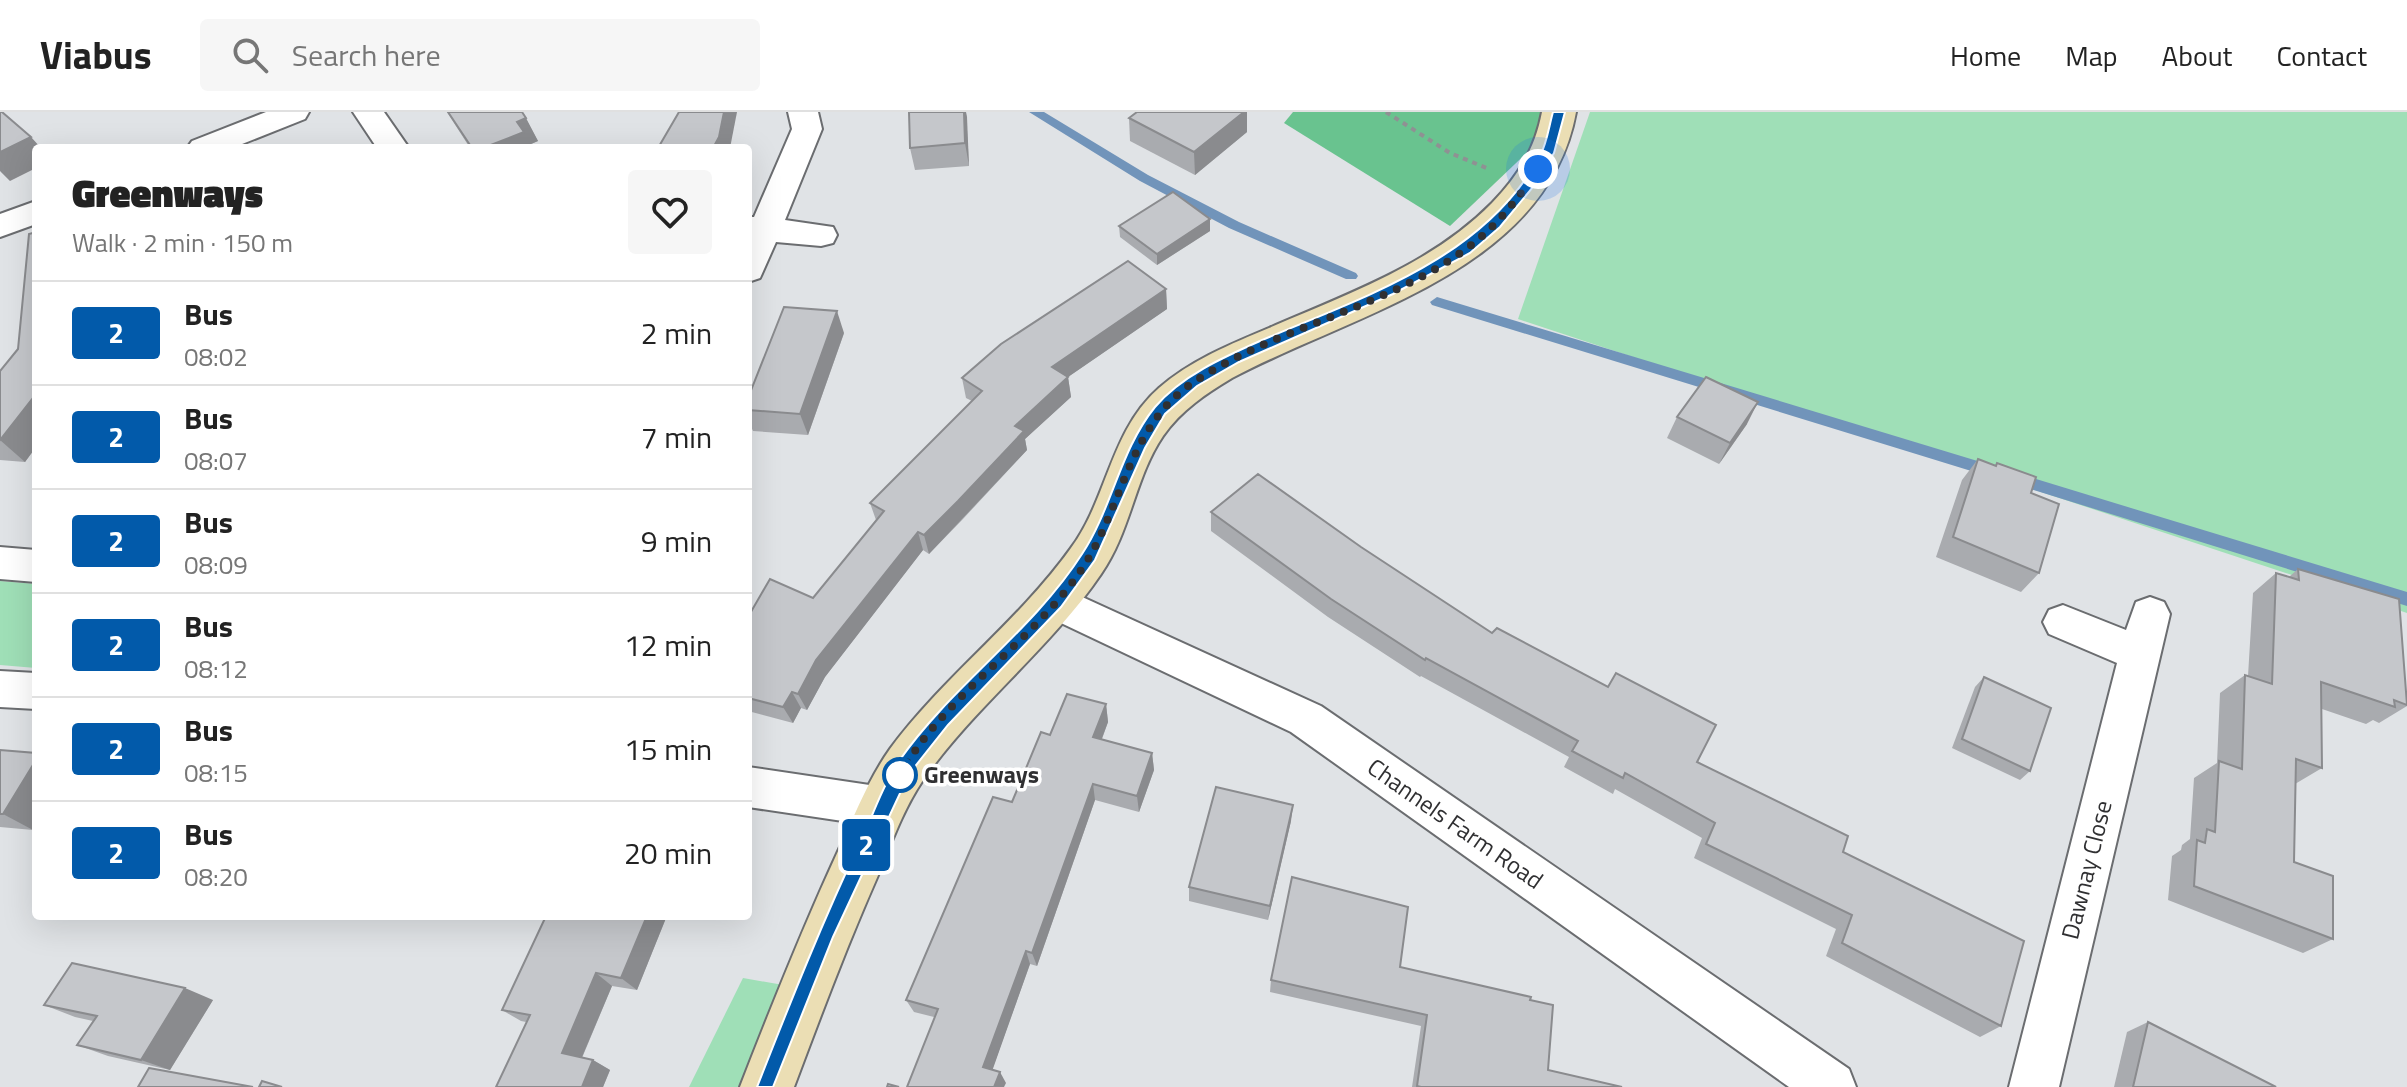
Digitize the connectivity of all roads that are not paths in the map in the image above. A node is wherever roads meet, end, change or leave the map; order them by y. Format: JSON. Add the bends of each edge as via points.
{"nodes":[{"id":1,"x":294,"y":112,"type":"edge"},
{"id":2,"x":368,"y":112,"type":"edge"},
{"id":3,"x":803,"y":112,"type":"edge"},
{"id":4,"x":1559,"y":112,"type":"edge"},
{"id":5,"x":213,"y":144,"type":"edge"},
{"id":6,"x":390,"y":144,"type":"edge"},
{"id":7,"x":32,"y":214,"type":"edge"},
{"id":8,"x":0,"y":226,"type":"edge"},
{"id":9,"x":757,"y":229,"type":"edge"},
{"id":10,"x":821,"y":235,"type":"dead end"},
{"id":11,"x":752,"y":252,"type":"edge"},
{"id":12,"x":0,"y":563,"type":"edge"},
{"id":13,"x":32,"y":566,"type":"edge"},
{"id":14,"x":1056,"y":602,"type":"junction"},
{"id":15,"x":2063,"y":622,"type":"dead end"},
{"id":16,"x":0,"y":689,"type":"edge"},
{"id":17,"x":32,"y":691,"type":"edge"},
{"id":18,"x":752,"y":788,"type":"edge"},
{"id":19,"x":883,"y":807,"type":"junction"},
{"id":20,"x":767,"y":1087,"type":"edge"},
{"id":21,"x":1831,"y":1087,"type":"edge"},
{"id":22,"x":2034,"y":1087,"type":"edge"}],
"edges":[{"from":1,"to":5,"type":"street"},
{"from":2,"to":6,"type":"street"},
{"from":3,"to":9,"type":"street","via":[[807,129]]},
{"from":4,"to":14,"type":"street","via":[[1548,153],[1528,184],[1465,250],[1389,291],[1234,358],[1160,410],[1090,556]]},
{"from":7,"to":8,"type":"street"},
{"from":9,"to":10,"type":"street"},
{"from":9,"to":11,"type":"street"},
{"from":12,"to":13,"type":"street"},
{"from":14,"to":19,"type":"street","via":[[942,719],[903,769]]},
{"from":14,"to":21,"type":"street","name":"Channels Farm Road","via":[[1306,719]]},
{"from":15,"to":22,"type":"street","name":"Dawnay Close","via":[[2145,634]]},
{"from":16,"to":17,"type":"street"},
{"from":18,"to":19,"type":"street"},
{"from":19,"to":20,"type":"street","via":[[825,934]]}]}
